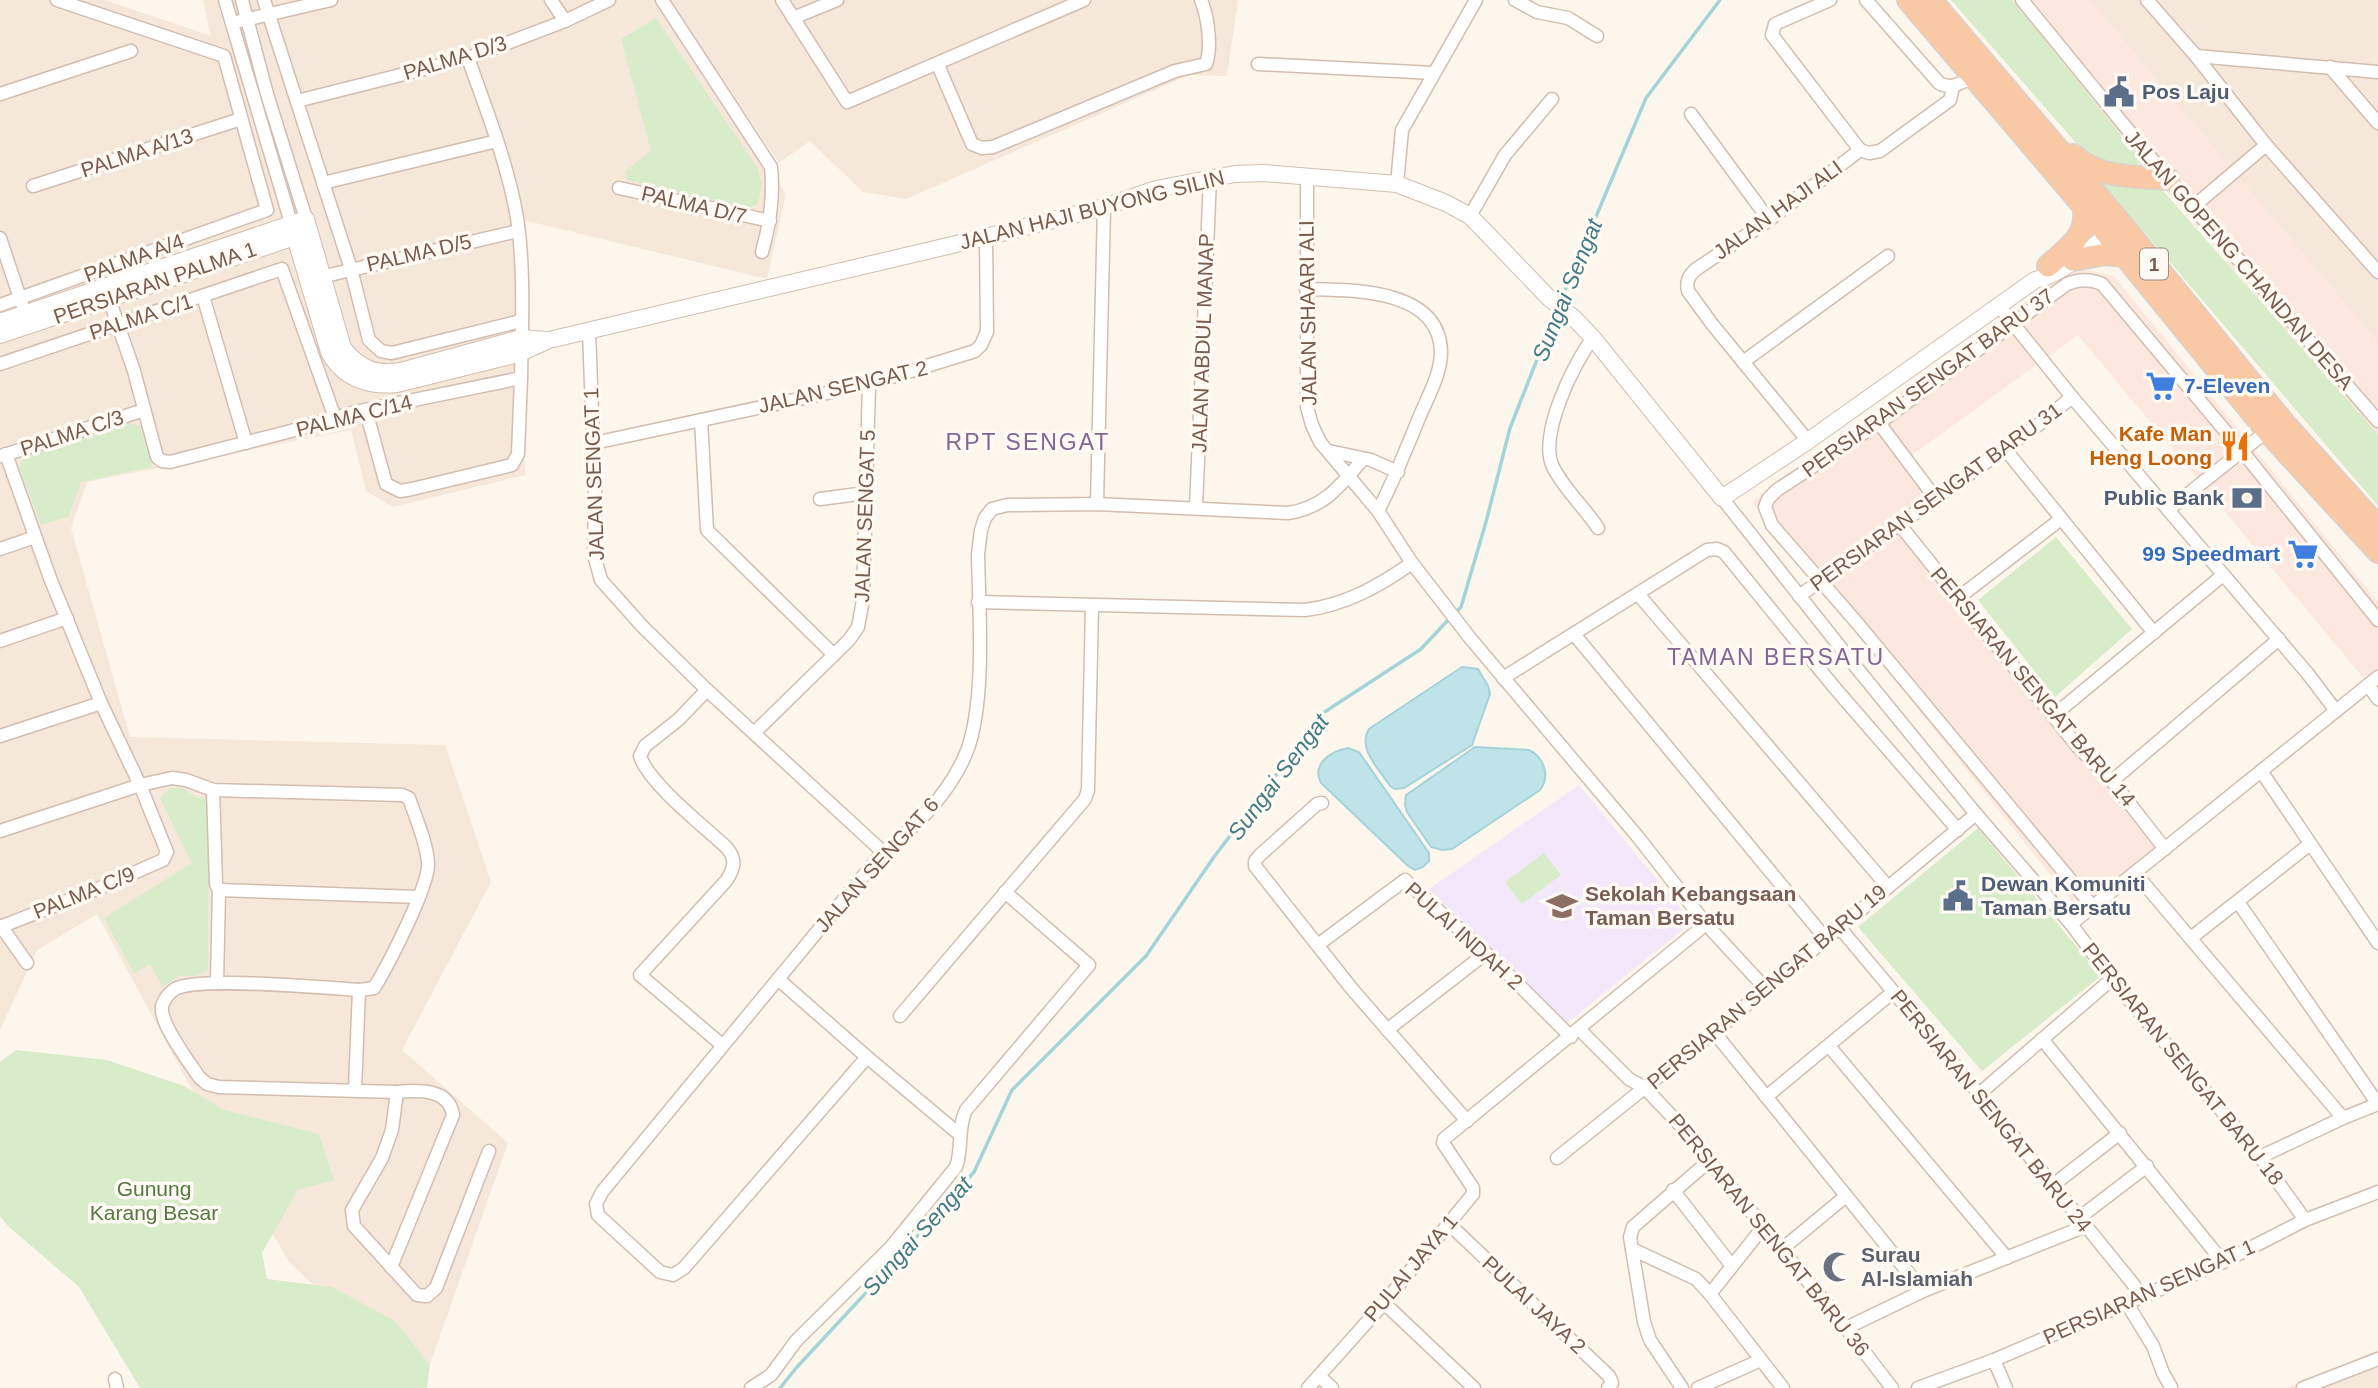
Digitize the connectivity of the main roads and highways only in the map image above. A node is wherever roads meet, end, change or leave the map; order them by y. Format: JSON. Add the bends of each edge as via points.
{"nodes":[{"id":1,"x":1908,"y":0,"type":"edge"},
{"id":2,"x":1914,"y":0,"type":"edge"},
{"id":3,"x":1928,"y":10,"type":"edge"},
{"id":4,"x":2044,"y":133,"type":"junction"},
{"id":5,"x":2168,"y":178,"type":"road end"},
{"id":6,"x":2082,"y":205,"type":"junction"},
{"id":7,"x":2107,"y":230,"type":"junction"},
{"id":8,"x":2124,"y":256,"type":"junction"},
{"id":9,"x":2073,"y":260,"type":"road end"},
{"id":10,"x":2041,"y":273,"type":"road end"},
{"id":11,"x":2211,"y":335,"type":"junction"},
{"id":12,"x":2378,"y":527,"type":"edge"},
{"id":13,"x":2378,"y":552,"type":"edge"}],
"edges":[{"from":1,"to":3,"type":"highway","number":"1"},
{"from":2,"to":3,"type":"highway"},
{"from":3,"to":4,"type":"highway","number":"1"},
{"from":3,"to":6,"type":"highway","number":"1","via":[[1972,77]]},
{"from":4,"to":5,"type":"highway","via":[[2093,170]]},
{"from":4,"to":7,"type":"highway","via":[[2059,162],[2101,212]]},
{"from":4,"to":11,"type":"highway","number":"1"},
{"from":6,"to":7,"type":"highway","number":"1"},
{"from":6,"to":10,"type":"highway","via":[[2083,230]]},
{"from":7,"to":8,"type":"highway","number":"1"},
{"from":7,"to":11,"type":"highway"},
{"from":8,"to":9,"type":"highway"},
{"from":8,"to":13,"type":"highway","number":"1","via":[[2267,431]]},
{"from":11,"to":12,"type":"highway","number":"1"}]}
